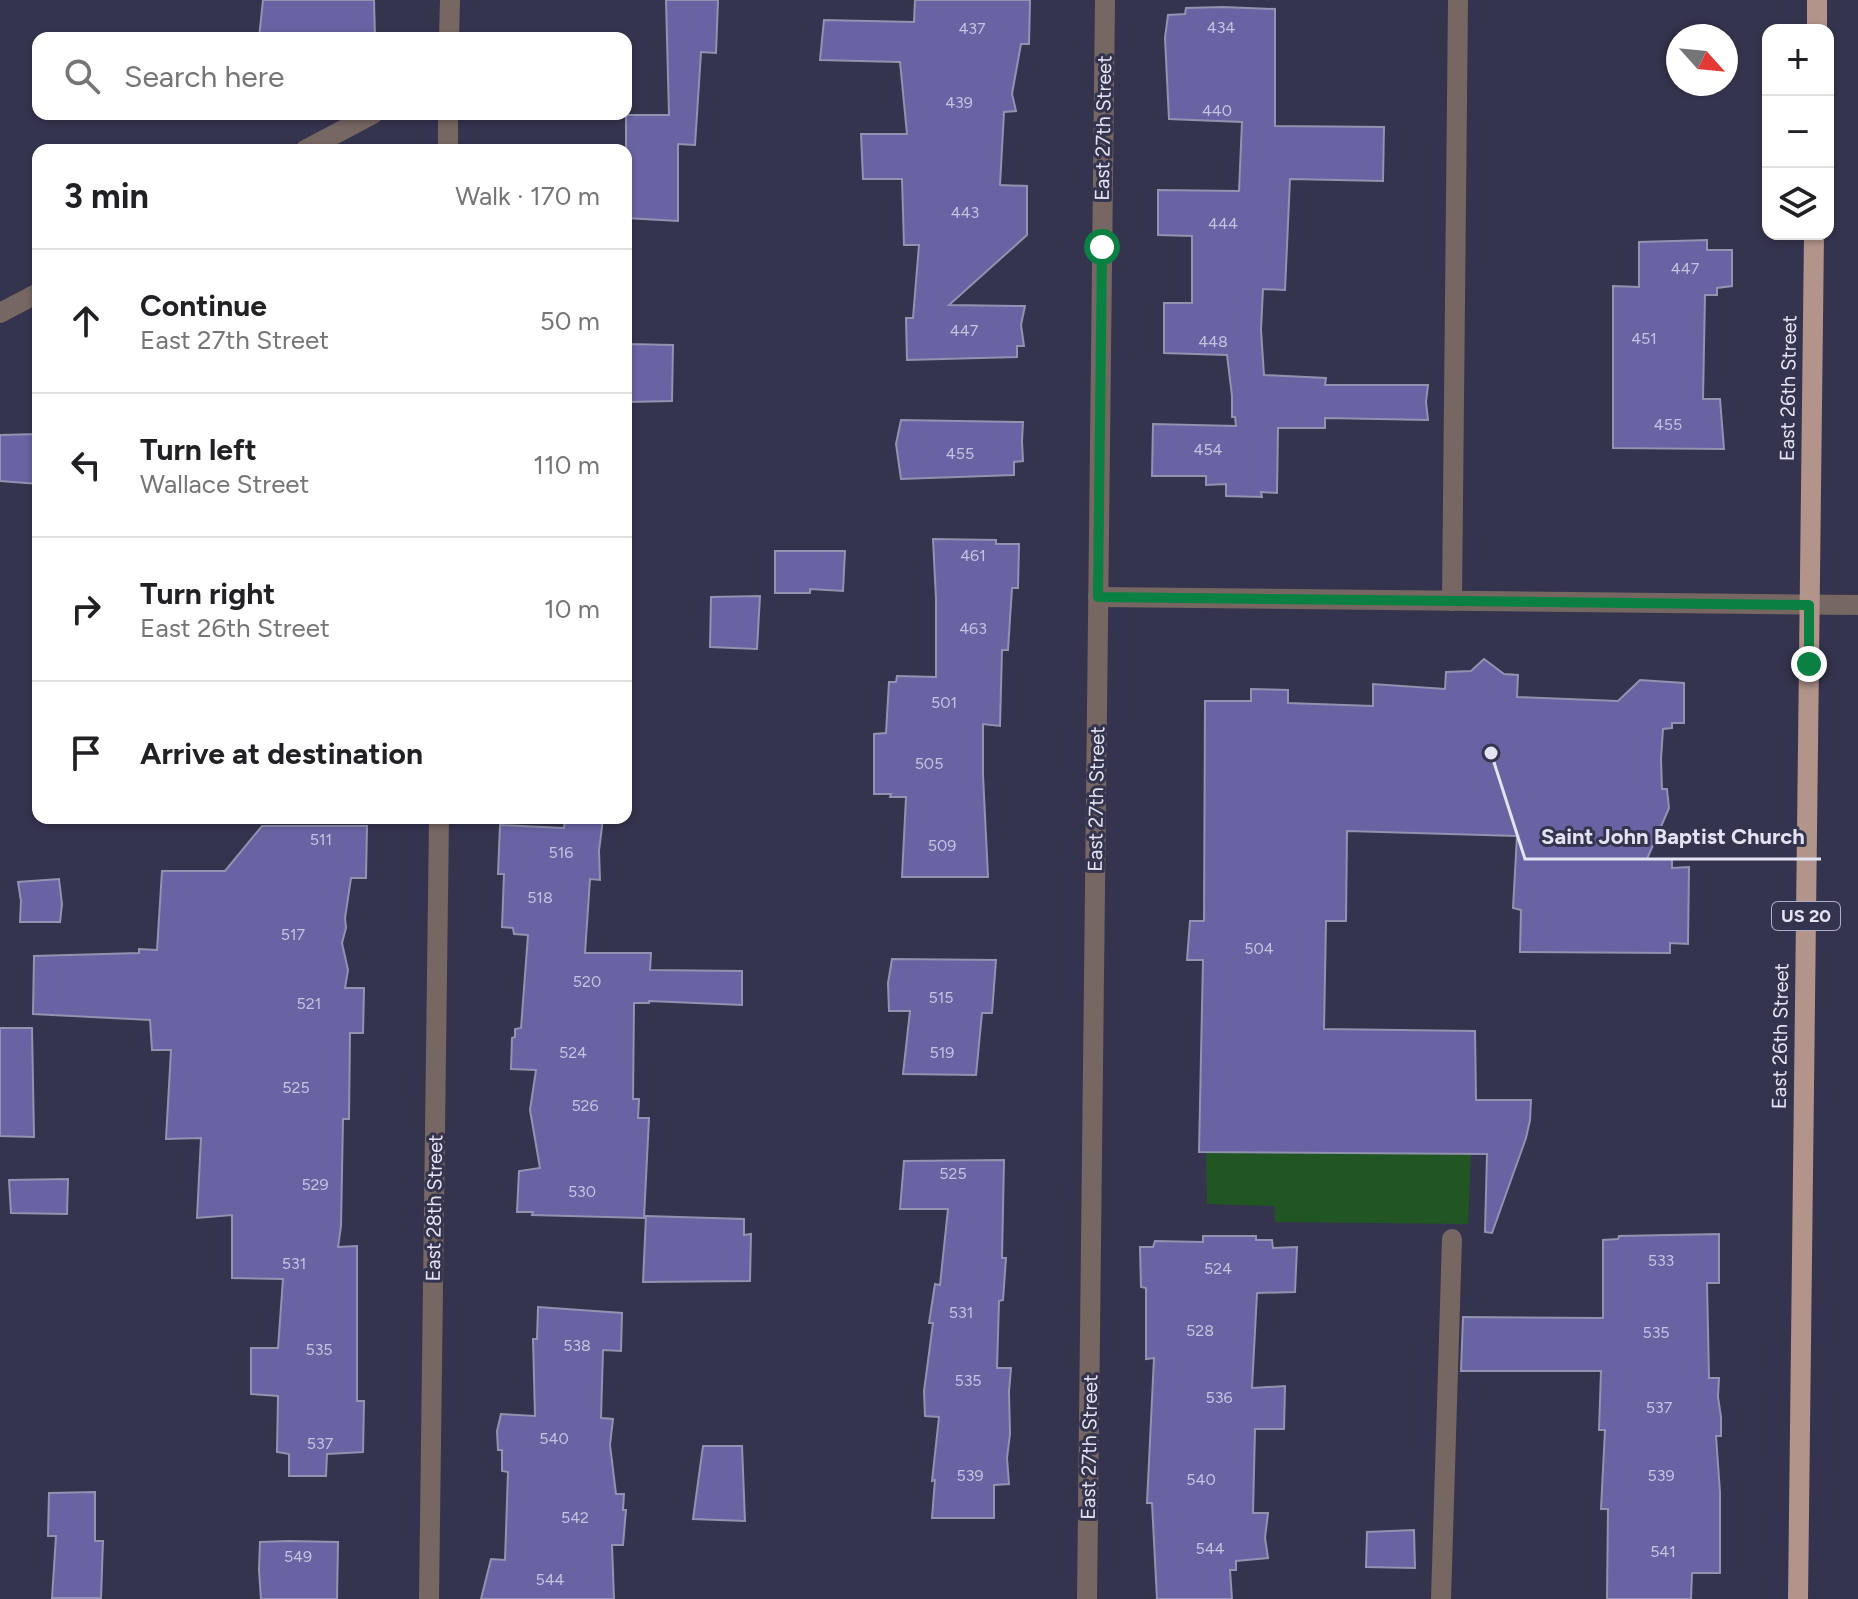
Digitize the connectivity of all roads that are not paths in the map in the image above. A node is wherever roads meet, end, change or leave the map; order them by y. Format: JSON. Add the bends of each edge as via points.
{"nodes":[{"id":1,"x":450,"y":0,"type":"edge"},
{"id":2,"x":1105,"y":0,"type":"edge"},
{"id":3,"x":1458,"y":0,"type":"edge"},
{"id":4,"x":1817,"y":0,"type":"edge"},
{"id":5,"x":1817,"y":24,"type":"edge"},
{"id":6,"x":449,"y":32,"type":"edge"},
{"id":7,"x":362,"y":120,"type":"edge"},
{"id":8,"x":448,"y":120,"type":"edge"},
{"id":9,"x":316,"y":144,"type":"edge"},
{"id":10,"x":448,"y":144,"type":"edge"},
{"id":11,"x":1814,"y":240,"type":"edge"},
{"id":12,"x":32,"y":296,"type":"edge"},
{"id":13,"x":0,"y":313,"type":"edge"},
{"id":14,"x":1098,"y":597,"type":"junction"},
{"id":15,"x":1452,"y":601,"type":"junction"},
{"id":16,"x":1809,"y":605,"type":"junction"},
{"id":17,"x":1858,"y":605,"type":"edge"},
{"id":18,"x":439,"y":824,"type":"edge"},
{"id":19,"x":1452,"y":1239,"type":"dead end"},
{"id":20,"x":429,"y":1599,"type":"edge"},
{"id":21,"x":1087,"y":1599,"type":"edge"},
{"id":22,"x":1441,"y":1599,"type":"edge"},
{"id":23,"x":1798,"y":1599,"type":"edge"}],
"edges":[{"from":1,"to":6,"type":"street"},
{"from":2,"to":14,"type":"street","name":"East 27th Street"},
{"from":3,"to":15,"type":"street"},
{"from":4,"to":5,"type":"main road"},
{"from":7,"to":9,"type":"street"},
{"from":8,"to":10,"type":"street"},
{"from":11,"to":16,"type":"main road","name":"East 26th Street","number":"US 20"},
{"from":12,"to":13,"type":"street"},
{"from":14,"to":15,"type":"street"},
{"from":14,"to":21,"type":"street","name":"East 27th Street"},
{"from":15,"to":16,"type":"street"},
{"from":16,"to":17,"type":"street"},
{"from":16,"to":23,"type":"main road","name":"East 26th Street","number":"US 20"},
{"from":18,"to":20,"type":"street","name":"East 28th Street"},
{"from":19,"to":22,"type":"street"}]}
